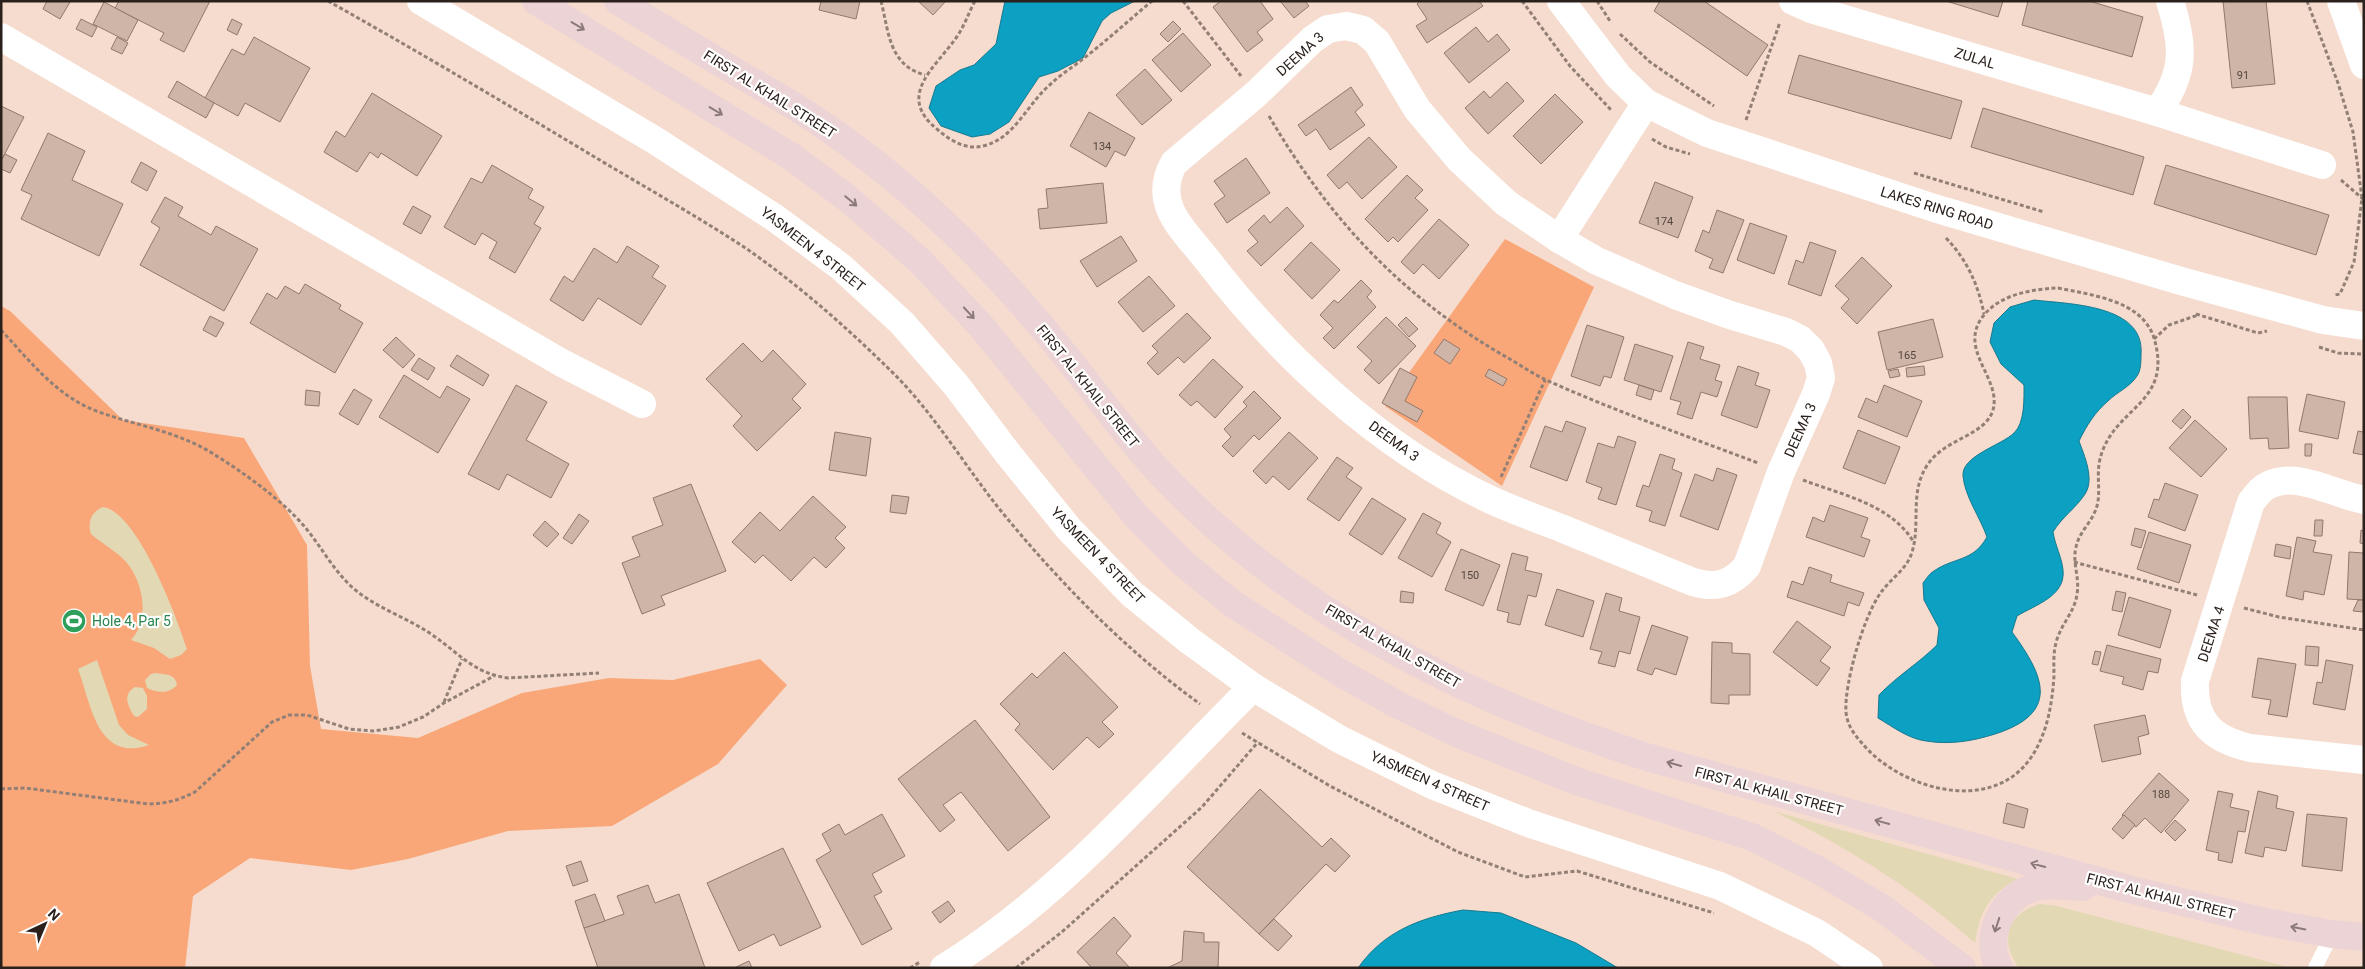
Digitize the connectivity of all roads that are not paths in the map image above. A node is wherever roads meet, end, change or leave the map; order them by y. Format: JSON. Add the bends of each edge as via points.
{"nodes":[{"id":1,"x":421,"y":1,"type":"edge"},
{"id":2,"x":536,"y":1,"type":"edge"},
{"id":3,"x":618,"y":1,"type":"edge"},
{"id":4,"x":1561,"y":1,"type":"edge"},
{"id":5,"x":2170,"y":1,"type":"edge"},
{"id":6,"x":2341,"y":1,"type":"edge"},
{"id":7,"x":1787,"y":10,"type":"edge"},
{"id":8,"x":1,"y":37,"type":"edge"},
{"id":9,"x":2364,"y":65,"type":"edge"},
{"id":10,"x":1646,"y":102,"type":"junction"},
{"id":11,"x":2157,"y":112,"type":"junction"},
{"id":12,"x":2322,"y":165,"type":"dead end"},
{"id":13,"x":1559,"y":239,"type":"junction"},
{"id":14,"x":2364,"y":326,"type":"edge"},
{"id":15,"x":642,"y":404,"type":"dead end"},
{"id":16,"x":2364,"y":500,"type":"edge"},
{"id":17,"x":1253,"y":687,"type":"junction"},
{"id":18,"x":2364,"y":760,"type":"edge"},
{"id":19,"x":2132,"y":890,"type":"junction"},
{"id":20,"x":2332,"y":934,"type":"junction"},
{"id":21,"x":2364,"y":936,"type":"edge"},
{"id":22,"x":944,"y":968,"type":"edge"},
{"id":23,"x":1869,"y":968,"type":"edge"},
{"id":24,"x":1962,"y":968,"type":"edge"},
{"id":25,"x":1999,"y":968,"type":"edge"},
{"id":26,"x":2315,"y":968,"type":"edge"}],
"edges":[{"from":1,"to":17,"type":"street","name":"YASMEEN 4 STREET","via":[[656,141],[775,218],[841,267],[902,323],[956,385],[1069,529],[1132,594]]},
{"from":2,"to":24,"type":"main road","one_way":true,"via":[[792,157],[918,259],[981,326],[1137,517],[1183,563],[1240,609],[1342,673],[1456,733],[1576,781],[1752,837],[1818,870],[1882,908]]},
{"from":19,"to":3,"type":"main road","name":"FIRST AL KHAIL STREET","one_way":true,"via":[[1591,739],[1475,692],[1365,633],[1261,565],[1187,499],[1126,434],[1014,295],[948,226],[880,166],[813,118]]},
{"from":4,"to":10,"type":"street","name":"LAKES RING ROAD","via":[[1618,76]]},
{"from":5,"to":11,"type":"street","via":[[2180,41],[2180,60],[2177,79]]},
{"from":6,"to":9,"type":"street"},
{"from":7,"to":11,"type":"street","name":"ZULAL","via":[[1811,9]]},
{"from":8,"to":15,"type":"street","via":[[562,363]]},
{"from":10,"to":13,"type":"street"},
{"from":10,"to":14,"type":"street","name":"LAKES RING ROAD","via":[[1707,133],[1742,133],[1934,208],[2322,320]]},
{"from":11,"to":12,"type":"street","name":"ZULAL"},
{"from":13,"to":13,"type":"street","name":"DEEMA 3","via":[[1605,264],[1675,295],[1786,332],[1800,339],[1818,363],[1821,378],[1816,394],[1782,472],[1747,566],[1727,583],[1716,586],[1693,582],[1491,500],[1396,444],[1321,383],[1221,278],[1167,205],[1167,176],[1174,163],[1256,94],[1314,39],[1328,29],[1346,26],[1363,30],[1377,42],[1417,108],[1459,159],[1506,203]]},
{"from":16,"to":18,"type":"street","name":"DEEMA 4","via":[[2299,480],[2280,480],[2264,488],[2251,502],[2195,681],[2194,697],[2205,724],[2216,736],[2232,744]]},
{"from":17,"to":22,"type":"street","via":[[1063,878],[1011,921]]},
{"from":17,"to":23,"type":"street","name":"YASMEEN 4 STREET","via":[[1339,739],[1432,785],[1528,823],[1720,886],[1817,933]]},
{"from":20,"to":19,"type":"main road","name":"FIRST AL KHAIL STREET","one_way":true},
{"from":19,"to":25,"type":"main road","one_way":true,"via":[[2054,886],[2035,887],[2018,895],[2004,909],[1995,926],[1993,945]]},
{"from":20,"to":21,"type":"main road","name":"FIRST AL KHAIL STREET"},
{"from":20,"to":26,"type":"lane"}]}
